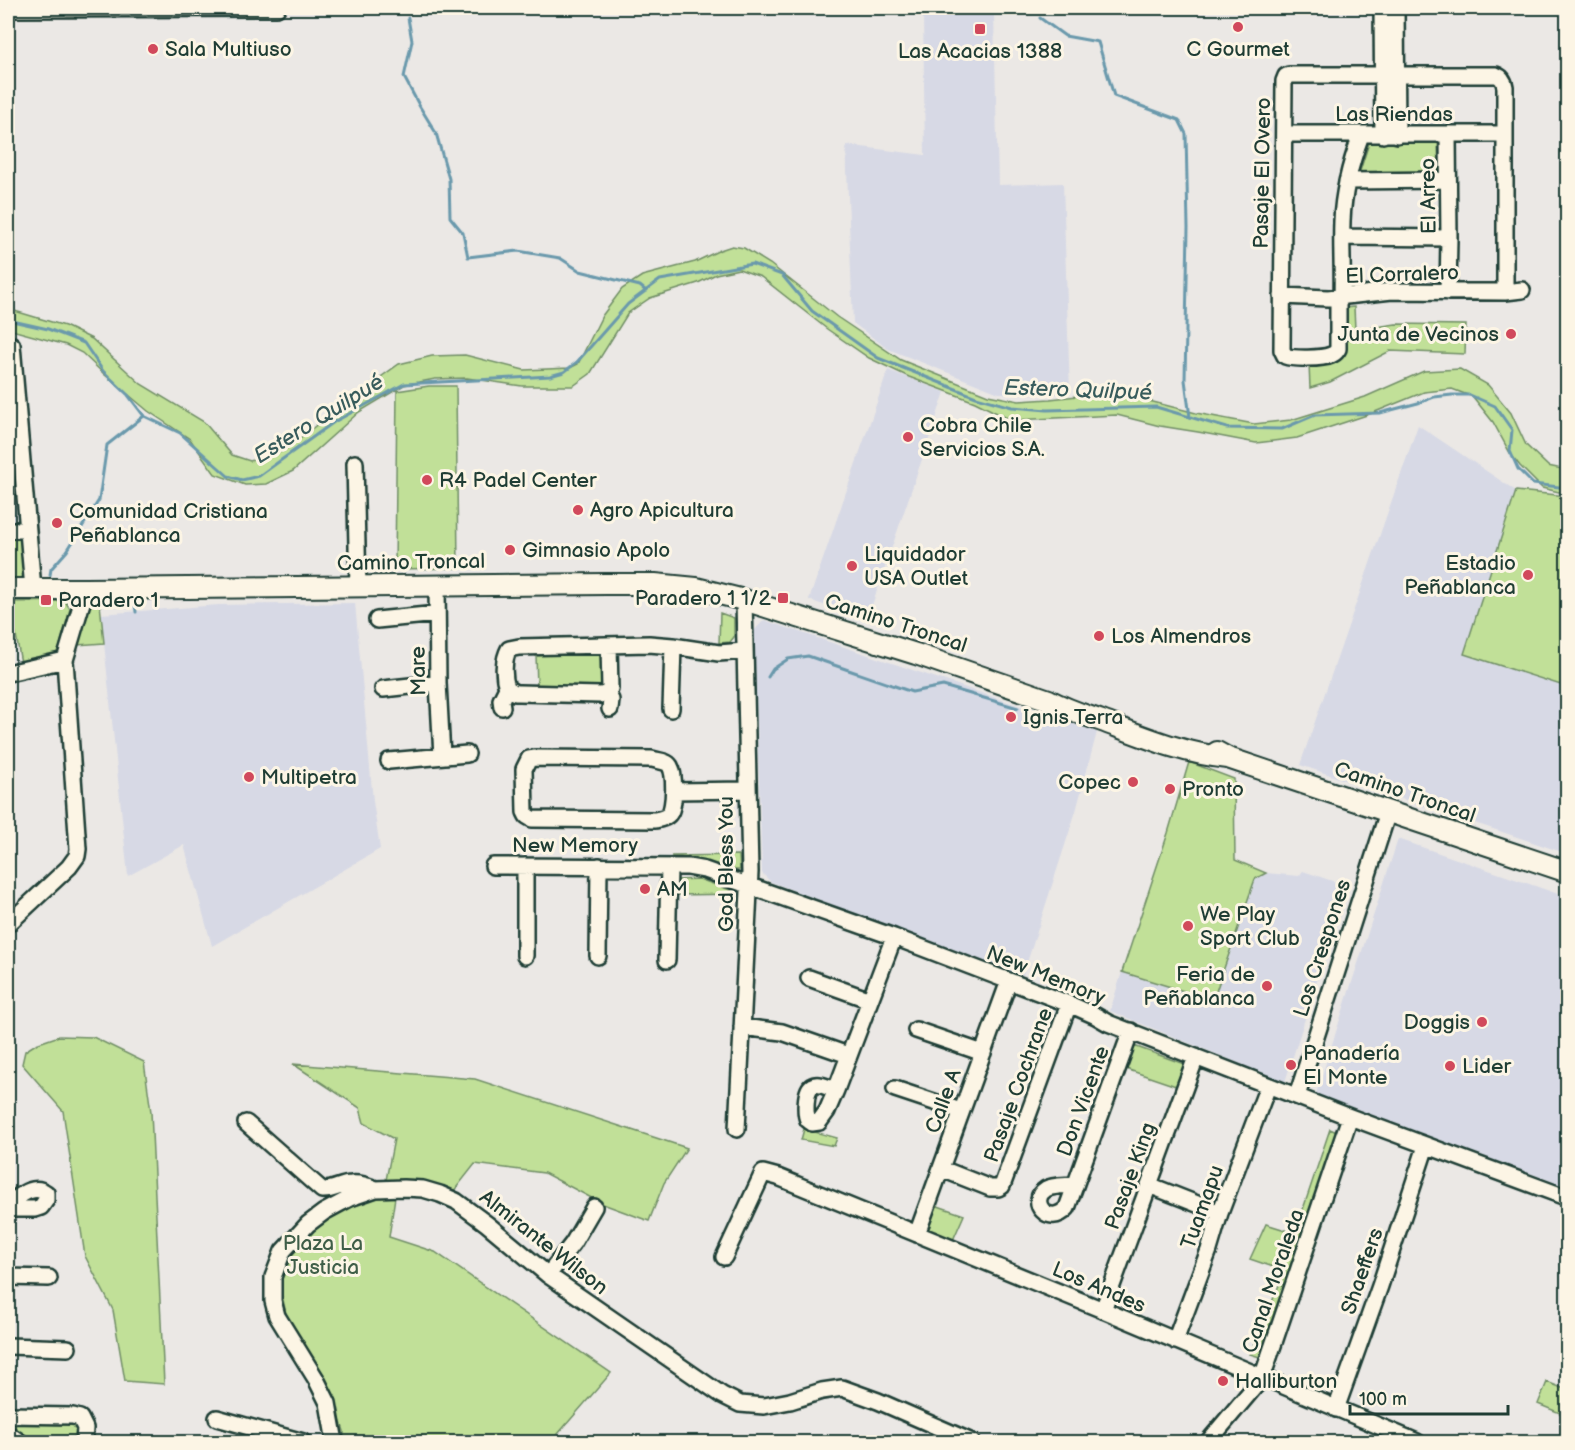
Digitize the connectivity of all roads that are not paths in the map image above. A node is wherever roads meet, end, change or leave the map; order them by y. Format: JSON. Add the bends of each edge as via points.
{"nodes":[{"id":1,"x":139,"y":8,"type":"edge"},
{"id":2,"x":277,"y":8,"type":"edge"},
{"id":3,"x":1382,"y":8,"type":"edge"},
{"id":4,"x":1396,"y":8,"type":"edge"},
{"id":5,"x":8,"y":9,"type":"edge"},
{"id":6,"x":1390,"y":75,"type":"junction"},
{"id":7,"x":1284,"y":134,"type":"junction"},
{"id":8,"x":1505,"y":134,"type":"junction"},
{"id":9,"x":1361,"y":135,"type":"junction"},
{"id":10,"x":1390,"y":135,"type":"junction"},
{"id":11,"x":1448,"y":135,"type":"junction"},
{"id":12,"x":1448,"y":180,"type":"junction"},
{"id":13,"x":1347,"y":181,"type":"junction"},
{"id":14,"x":1342,"y":237,"type":"junction"},
{"id":15,"x":1449,"y":238,"type":"junction"},
{"id":16,"x":1522,"y":290,"type":"dead end"},
{"id":17,"x":1448,"y":292,"type":"junction"},
{"id":18,"x":1505,"y":292,"type":"junction"},
{"id":19,"x":1282,"y":296,"type":"junction"},
{"id":20,"x":1342,"y":296,"type":"junction"},
{"id":21,"x":12,"y":345,"type":"dead end"},
{"id":22,"x":355,"y":463,"type":"dead end"},
{"id":23,"x":8,"y":530,"type":"edge"},
{"id":24,"x":28,"y":530,"type":"junction"},
{"id":25,"x":437,"y":586,"type":"junction"},
{"id":26,"x":358,"y":587,"type":"junction"},
{"id":27,"x":8,"y":589,"type":"edge"},
{"id":28,"x":33,"y":589,"type":"junction"},
{"id":29,"x":86,"y":589,"type":"junction"},
{"id":30,"x":744,"y":600,"type":"junction"},
{"id":31,"x":437,"y":614,"type":"junction"},
{"id":32,"x":377,"y":620,"type":"dead end"},
{"id":33,"x":609,"y":645,"type":"junction"},
{"id":34,"x":673,"y":646,"type":"junction"},
{"id":35,"x":744,"y":651,"type":"junction"},
{"id":36,"x":65,"y":660,"type":"junction"},
{"id":37,"x":8,"y":673,"type":"edge"},
{"id":38,"x":438,"y":683,"type":"junction"},
{"id":39,"x":507,"y":688,"type":"junction"},
{"id":40,"x":383,"y":689,"type":"dead end"},
{"id":41,"x":607,"y":693,"type":"junction"},
{"id":42,"x":502,"y":707,"type":"dead end"},
{"id":43,"x":610,"y":709,"type":"dead end"},
{"id":44,"x":671,"y":709,"type":"dead end"},
{"id":45,"x":467,"y":754,"type":"dead end"},
{"id":46,"x":442,"y":756,"type":"junction"},
{"id":47,"x":389,"y":761,"type":"dead end"},
{"id":48,"x":747,"y":789,"type":"junction"},
{"id":49,"x":674,"y":791,"type":"junction"},
{"id":50,"x":1388,"y":812,"type":"junction"},
{"id":51,"x":493,"y":866,"type":"dead end"},
{"id":52,"x":525,"y":866,"type":"junction"},
{"id":53,"x":598,"y":866,"type":"junction"},
{"id":54,"x":669,"y":867,"type":"junction"},
{"id":55,"x":1568,"y":872,"type":"edge"},
{"id":56,"x":750,"y":885,"type":"junction"},
{"id":57,"x":8,"y":924,"type":"edge"},
{"id":58,"x":894,"y":937,"type":"junction"},
{"id":59,"x":525,"y":956,"type":"dead end"},
{"id":60,"x":598,"y":956,"type":"dead end"},
{"id":61,"x":667,"y":960,"type":"dead end"},
{"id":62,"x":809,"y":978,"type":"dead end"},
{"id":63,"x":1009,"y":981,"type":"junction"},
{"id":64,"x":870,"y":1000,"type":"junction"},
{"id":65,"x":1069,"y":1004,"type":"junction"},
{"id":66,"x":742,"y":1027,"type":"junction"},
{"id":67,"x":916,"y":1030,"type":"dead end"},
{"id":68,"x":1131,"y":1031,"type":"junction"},
{"id":69,"x":983,"y":1053,"type":"junction"},
{"id":70,"x":848,"y":1055,"type":"junction"},
{"id":71,"x":1196,"y":1057,"type":"junction"},
{"id":72,"x":1269,"y":1086,"type":"junction"},
{"id":73,"x":895,"y":1089,"type":"dead end"},
{"id":74,"x":836,"y":1090,"type":"dead end"},
{"id":75,"x":1297,"y":1096,"type":"junction"},
{"id":76,"x":961,"y":1111,"type":"junction"},
{"id":77,"x":1350,"y":1117,"type":"junction"},
{"id":78,"x":246,"y":1123,"type":"dead end"},
{"id":79,"x":738,"y":1129,"type":"dead end"},
{"id":80,"x":1426,"y":1146,"type":"junction"},
{"id":81,"x":942,"y":1169,"type":"junction"},
{"id":82,"x":1075,"y":1185,"type":"dead end"},
{"id":83,"x":1149,"y":1185,"type":"junction"},
{"id":84,"x":376,"y":1189,"type":"junction"},
{"id":85,"x":1568,"y":1198,"type":"edge"},
{"id":86,"x":8,"y":1204,"type":"edge"},
{"id":87,"x":594,"y":1207,"type":"dead end"},
{"id":88,"x":8,"y":1209,"type":"edge"},
{"id":89,"x":1220,"y":1213,"type":"junction"},
{"id":90,"x":917,"y":1234,"type":"junction"},
{"id":91,"x":724,"y":1257,"type":"dead end"},
{"id":92,"x":548,"y":1275,"type":"junction"},
{"id":93,"x":8,"y":1277,"type":"edge"},
{"id":94,"x":49,"y":1278,"type":"dead end"},
{"id":95,"x":1103,"y":1310,"type":"junction"},
{"id":96,"x":1175,"y":1341,"type":"junction"},
{"id":97,"x":8,"y":1346,"type":"edge"},
{"id":98,"x":68,"y":1348,"type":"dead end"},
{"id":99,"x":1262,"y":1378,"type":"junction"},
{"id":100,"x":1336,"y":1409,"type":"junction"},
{"id":101,"x":8,"y":1415,"type":"edge"},
{"id":102,"x":218,"y":1418,"type":"dead end"},
{"id":103,"x":8,"y":1434,"type":"edge"},
{"id":104,"x":954,"y":1439,"type":"edge"},
{"id":105,"x":20,"y":1443,"type":"edge"},
{"id":106,"x":84,"y":1443,"type":"edge"},
{"id":107,"x":303,"y":1443,"type":"edge"},
{"id":108,"x":335,"y":1443,"type":"edge"},
{"id":109,"x":972,"y":1443,"type":"edge"},
{"id":110,"x":1208,"y":1443,"type":"edge"},
{"id":111,"x":1418,"y":1443,"type":"edge"}],
"edges":[{"from":1,"to":2,"type":"street"},
{"from":1,"to":5,"type":"street"},
{"from":3,"to":6,"type":"street"},
{"from":4,"to":6,"type":"street"},
{"from":6,"to":7,"type":"street","name":"Pasaje El Overo","via":[[1286,76]]},
{"from":6,"to":8,"type":"street","via":[[1500,76],[1505,87]]},
{"from":6,"to":10,"type":"street"},
{"from":7,"to":9,"type":"street","name":"Las Riendas"},
{"from":7,"to":19,"type":"street","name":"Pasaje El Overo"},
{"from":8,"to":11,"type":"street","name":"Las Riendas"},
{"from":8,"to":18,"type":"street"},
{"from":9,"to":10,"type":"street","name":"Las Riendas"},
{"from":9,"to":13,"type":"street"},
{"from":10,"to":11,"type":"street","name":"Las Riendas"},
{"from":11,"to":12,"type":"street","name":"El Arreo"},
{"from":12,"to":13,"type":"street"},
{"from":12,"to":15,"type":"street","name":"El Arreo"},
{"from":13,"to":14,"type":"street"},
{"from":14,"to":15,"type":"street"},
{"from":14,"to":20,"type":"street"},
{"from":15,"to":17,"type":"street","name":"El Arreo"},
{"from":16,"to":18,"type":"street","name":"El Corralero"},
{"from":17,"to":18,"type":"street","name":"El Corralero"},
{"from":17,"to":20,"type":"street","name":"El Corralero","via":[[1392,291]]},
{"from":19,"to":20,"type":"street","name":"El Corralero"},
{"from":19,"to":20,"type":"street","name":"Pasaje El Overo","via":[[1282,350],[1291,358],[1330,356],[1337,351],[1338,304]]},
{"from":21,"to":24,"type":"street"},
{"from":22,"to":26,"type":"street"},
{"from":23,"to":24,"type":"street"},
{"from":24,"to":28,"type":"street"},
{"from":25,"to":26,"type":"main road","name":"Camino Troncal"},
{"from":25,"to":30,"type":"main road","name":"Camino Troncal","via":[[655,584],[696,588]]},
{"from":25,"to":31,"type":"street","name":"Mare"},
{"from":26,"to":29,"type":"main road","name":"Camino Troncal"},
{"from":27,"to":28,"type":"main road","name":"Camino Troncal"},
{"from":28,"to":29,"type":"main road","name":"Camino Troncal"},
{"from":29,"to":36,"type":"street"},
{"from":30,"to":35,"type":"street","name":"God Bless You"},
{"from":30,"to":50,"type":"main road","name":"Camino Troncal","via":[[916,654],[1158,741],[1228,758]]},
{"from":31,"to":32,"type":"street"},
{"from":31,"to":38,"type":"street","name":"Mare"},
{"from":33,"to":34,"type":"street"},
{"from":33,"to":39,"type":"street","via":[[509,649],[505,656]]},
{"from":33,"to":41,"type":"street"},
{"from":34,"to":35,"type":"street","via":[[718,653]]},
{"from":34,"to":44,"type":"street"},
{"from":35,"to":48,"type":"street","name":"God Bless You"},
{"from":36,"to":37,"type":"street"},
{"from":36,"to":57,"type":"street","via":[[77,856]]},
{"from":38,"to":40,"type":"street"},
{"from":38,"to":46,"type":"street","name":"Mare"},
{"from":39,"to":41,"type":"street","via":[[515,693]]},
{"from":39,"to":42,"type":"street"},
{"from":41,"to":43,"type":"street"},
{"from":45,"to":46,"type":"street"},
{"from":46,"to":47,"type":"street"},
{"from":48,"to":49,"type":"street"},
{"from":48,"to":56,"type":"street","name":"God Bless You"},
{"from":49,"to":49,"type":"street","via":[[669,765],[652,759],[535,758],[529,759],[524,770],[525,812],[532,819],[662,819],[669,814]]},
{"from":50,"to":55,"type":"main road","name":"Camino Troncal"},
{"from":50,"to":75,"type":"street","name":"Los Crespones"},
{"from":51,"to":52,"type":"street","name":"New Memory"},
{"from":52,"to":53,"type":"street","name":"New Memory"},
{"from":52,"to":59,"type":"street"},
{"from":53,"to":54,"type":"street","name":"New Memory"},
{"from":53,"to":60,"type":"street"},
{"from":54,"to":56,"type":"street","name":"New Memory","via":[[705,870]]},
{"from":54,"to":61,"type":"street"},
{"from":56,"to":58,"type":"street","name":"New Memory"},
{"from":56,"to":66,"type":"street","name":"God Bless You"},
{"from":58,"to":63,"type":"street","name":"New Memory"},
{"from":58,"to":64,"type":"street"},
{"from":62,"to":64,"type":"street"},
{"from":63,"to":65,"type":"street","name":"New Memory"},
{"from":63,"to":69,"type":"street","name":"Calle A"},
{"from":64,"to":70,"type":"street"},
{"from":65,"to":68,"type":"street","name":"New Memory"},
{"from":65,"to":81,"type":"street","name":"Pasaje Cochrane","via":[[1002,1186],[990,1188]]},
{"from":66,"to":70,"type":"street","via":[[782,1032]]},
{"from":66,"to":79,"type":"street","name":"God Bless You"},
{"from":67,"to":69,"type":"street"},
{"from":68,"to":71,"type":"street","name":"New Memory"},
{"from":68,"to":82,"type":"street","name":"Don Vicente"},
{"from":69,"to":76,"type":"street","name":"Calle A"},
{"from":70,"to":74,"type":"street"},
{"from":71,"to":72,"type":"street","name":"New Memory"},
{"from":71,"to":83,"type":"street","name":"Pasaje King"},
{"from":72,"to":75,"type":"street","name":"New Memory"},
{"from":72,"to":89,"type":"street","name":"Tuamapu"},
{"from":73,"to":76,"type":"street"},
{"from":75,"to":77,"type":"street","name":"New Memory"},
{"from":76,"to":81,"type":"street","name":"Calle A"},
{"from":77,"to":80,"type":"street","name":"New Memory"},
{"from":77,"to":99,"type":"street","name":"Canal Moraleda"},
{"from":78,"to":84,"type":"street","via":[[322,1190],[353,1183]]},
{"from":80,"to":85,"type":"street","name":"New Memory"},
{"from":80,"to":100,"type":"street","name":"Shaeffers"},
{"from":81,"to":90,"type":"street","name":"Calle A"},
{"from":83,"to":89,"type":"street"},
{"from":83,"to":95,"type":"street","name":"Pasaje King"},
{"from":84,"to":92,"type":"street","name":"Almirante Wilson","via":[[423,1190],[456,1201]]},
{"from":84,"to":108,"type":"street","name":"Almirante Wilson","via":[[342,1202],[308,1224],[283,1251],[273,1277],[277,1316],[328,1402]]},
{"from":86,"to":88,"type":"street","via":[[32,1189],[46,1192],[41,1208]]},
{"from":87,"to":92,"type":"street"},
{"from":89,"to":96,"type":"street","name":"Tuamapu"},
{"from":90,"to":91,"type":"street","name":"Los Andes","via":[[764,1173]]},
{"from":90,"to":95,"type":"street","name":"Los Andes"},
{"from":92,"to":104,"type":"street","name":"Almirante Wilson","via":[[740,1404],[777,1404],[842,1388],[878,1401]]},
{"from":93,"to":94,"type":"street"},
{"from":95,"to":96,"type":"street","name":"Los Andes"},
{"from":96,"to":99,"type":"street","name":"Los Andes"},
{"from":97,"to":98,"type":"street"},
{"from":99,"to":100,"type":"street","name":"Los Andes"},
{"from":99,"to":110,"type":"street","name":"Canal Moraleda"},
{"from":100,"to":111,"type":"street","name":"Los Andes"},
{"from":101,"to":106,"type":"street","via":[[80,1418],[85,1428]]},
{"from":102,"to":107,"type":"street"},
{"from":103,"to":105,"type":"street"},
{"from":104,"to":109,"type":"street","name":"Almirante Wilson"}]}
